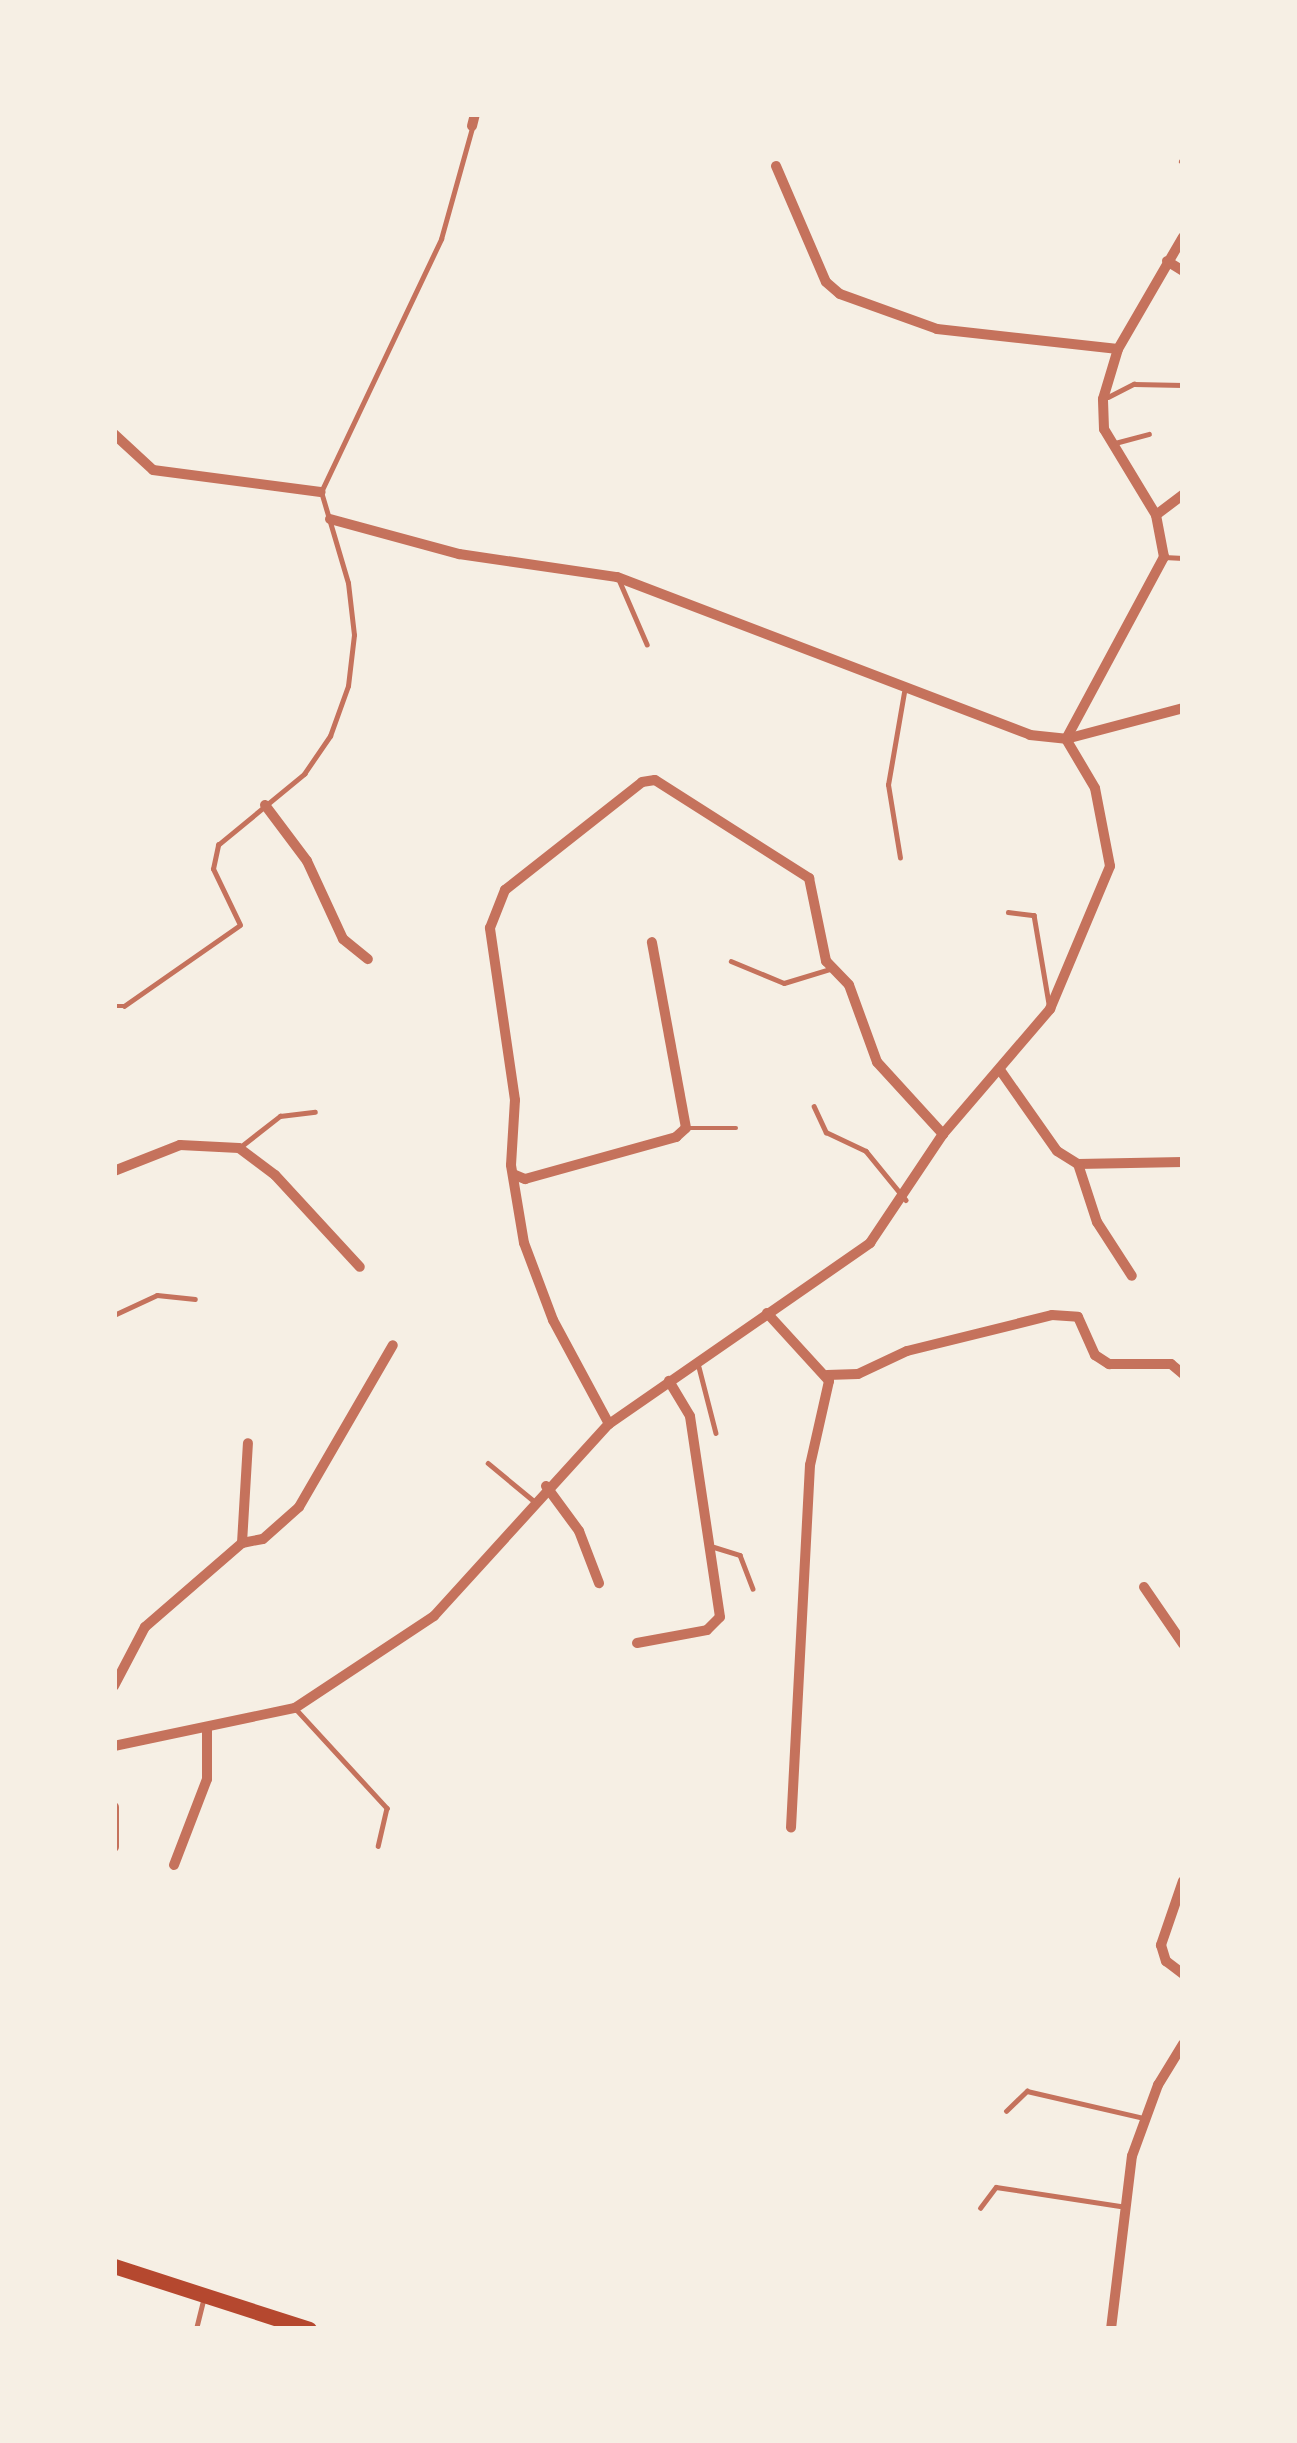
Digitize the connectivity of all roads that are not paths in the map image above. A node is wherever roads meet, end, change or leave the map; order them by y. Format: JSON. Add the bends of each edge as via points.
{"nodes":[{"id":1,"x":474,"y":120,"type":"edge"},
{"id":2,"x":776,"y":166,"type":"dead end"},
{"id":3,"x":1183,"y":237,"type":"edge"},
{"id":4,"x":1167,"y":261,"type":"junction"},
{"id":5,"x":1183,"y":271,"type":"edge"},
{"id":6,"x":1118,"y":349,"type":"junction"},
{"id":7,"x":1183,"y":386,"type":"edge"},
{"id":8,"x":1103,"y":399,"type":"junction"},
{"id":9,"x":114,"y":434,"type":"edge"},
{"id":10,"x":1149,"y":434,"type":"dead end"},
{"id":11,"x":1110,"y":445,"type":"junction"},
{"id":12,"x":321,"y":491,"type":"junction"},
{"id":13,"x":1183,"y":495,"type":"edge"},
{"id":14,"x":1156,"y":515,"type":"junction"},
{"id":15,"x":330,"y":519,"type":"junction"},
{"id":16,"x":1164,"y":556,"type":"junction"},
{"id":17,"x":1183,"y":558,"type":"edge"},
{"id":18,"x":617,"y":577,"type":"junction"},
{"id":19,"x":646,"y":644,"type":"dead end"},
{"id":20,"x":906,"y":686,"type":"junction"},
{"id":21,"x":1183,"y":708,"type":"edge"},
{"id":22,"x":1066,"y":739,"type":"junction"},
{"id":23,"x":265,"y":806,"type":"junction"},
{"id":24,"x":900,"y":858,"type":"dead end"},
{"id":25,"x":1008,"y":911,"type":"dead end"},
{"id":26,"x":652,"y":942,"type":"dead end"},
{"id":27,"x":368,"y":959,"type":"dead end"},
{"id":28,"x":731,"y":961,"type":"dead end"},
{"id":29,"x":830,"y":969,"type":"junction"},
{"id":30,"x":114,"y":1006,"type":"edge"},
{"id":31,"x":1050,"y":1009,"type":"junction"},
{"id":32,"x":1000,"y":1070,"type":"junction"},
{"id":33,"x":814,"y":1106,"type":"dead end"},
{"id":34,"x":315,"y":1112,"type":"dead end"},
{"id":35,"x":686,"y":1128,"type":"junction"},
{"id":36,"x":736,"y":1128,"type":"dead end"},
{"id":37,"x":943,"y":1134,"type":"junction"},
{"id":38,"x":239,"y":1148,"type":"junction"},
{"id":39,"x":1183,"y":1162,"type":"edge"},
{"id":40,"x":1078,"y":1164,"type":"junction"},
{"id":41,"x":114,"y":1171,"type":"edge"},
{"id":42,"x":515,"y":1174,"type":"junction"},
{"id":43,"x":905,"y":1200,"type":"junction"},
{"id":44,"x":360,"y":1268,"type":"dead end"},
{"id":45,"x":1132,"y":1276,"type":"dead end"},
{"id":46,"x":195,"y":1299,"type":"dead end"},
{"id":47,"x":767,"y":1313,"type":"junction"},
{"id":48,"x":114,"y":1316,"type":"edge"},
{"id":49,"x":393,"y":1345,"type":"dead end"},
{"id":50,"x":697,"y":1362,"type":"junction"},
{"id":51,"x":1183,"y":1374,"type":"edge"},
{"id":52,"x":827,"y":1376,"type":"junction"},
{"id":53,"x":669,"y":1381,"type":"junction"},
{"id":54,"x":609,"y":1424,"type":"junction"},
{"id":55,"x":716,"y":1432,"type":"dead end"},
{"id":56,"x":248,"y":1443,"type":"dead end"},
{"id":57,"x":488,"y":1463,"type":"dead end"},
{"id":58,"x":546,"y":1486,"type":"junction"},
{"id":59,"x":534,"y":1501,"type":"junction"},
{"id":60,"x":242,"y":1543,"type":"junction"},
{"id":61,"x":708,"y":1548,"type":"junction"},
{"id":62,"x":599,"y":1583,"type":"dead end"},
{"id":63,"x":1144,"y":1587,"type":"dead end"},
{"id":64,"x":753,"y":1589,"type":"dead end"},
{"id":65,"x":637,"y":1643,"type":"dead end"},
{"id":66,"x":1183,"y":1644,"type":"edge"},
{"id":67,"x":114,"y":1686,"type":"edge"},
{"id":68,"x":295,"y":1708,"type":"junction"},
{"id":69,"x":207,"y":1728,"type":"junction"},
{"id":70,"x":114,"y":1746,"type":"edge"},
{"id":71,"x":114,"y":1807,"type":"edge"},
{"id":72,"x":791,"y":1828,"type":"dead end"},
{"id":73,"x":378,"y":1846,"type":"dead end"},
{"id":74,"x":114,"y":1847,"type":"edge"},
{"id":75,"x":175,"y":1865,"type":"dead end"},
{"id":76,"x":1183,"y":1881,"type":"edge"},
{"id":77,"x":1183,"y":1974,"type":"edge"},
{"id":78,"x":1183,"y":2044,"type":"edge"},
{"id":79,"x":1006,"y":2111,"type":"dead end"},
{"id":80,"x":1144,"y":2118,"type":"junction"},
{"id":81,"x":1120,"y":2206,"type":"junction"},
{"id":82,"x":980,"y":2208,"type":"dead end"},
{"id":83,"x":114,"y":2266,"type":"edge"},
{"id":84,"x":204,"y":2296,"type":"junction"},
{"id":85,"x":196,"y":2329,"type":"edge"},
{"id":86,"x":309,"y":2329,"type":"edge"},
{"id":87,"x":1111,"y":2329,"type":"edge"}],
"edges":[{"from":1,"to":12,"type":"lane","via":[[441,238]]},
{"from":2,"to":6,"type":"street","via":[[826,282],[840,294],[938,328]]},
{"from":3,"to":4,"type":"street"},
{"from":4,"to":5,"type":"street"},
{"from":4,"to":6,"type":"street"},
{"from":6,"to":8,"type":"street"},
{"from":7,"to":8,"type":"lane","via":[[1134,384]]},
{"from":8,"to":11,"type":"street"},
{"from":9,"to":12,"type":"street","via":[[153,470]]},
{"from":10,"to":11,"type":"lane"},
{"from":11,"to":14,"type":"street"},
{"from":12,"to":15,"type":"lane"},
{"from":13,"to":14,"type":"street"},
{"from":14,"to":16,"type":"street"},
{"from":15,"to":18,"type":"street","via":[[459,554]]},
{"from":15,"to":23,"type":"lane","via":[[348,584],[348,686],[330,736],[304,774]]},
{"from":16,"to":17,"type":"lane"},
{"from":16,"to":22,"type":"street"},
{"from":18,"to":19,"type":"lane"},
{"from":18,"to":20,"type":"street"},
{"from":20,"to":22,"type":"street","via":[[1030,735]]},
{"from":20,"to":24,"type":"lane","via":[[888,785]]},
{"from":21,"to":22,"type":"street"},
{"from":22,"to":31,"type":"street","via":[[1095,788],[1110,866]]},
{"from":23,"to":27,"type":"street","via":[[307,861],[343,939]]},
{"from":23,"to":30,"type":"lane","via":[[237,824],[212,857],[240,925]]},
{"from":25,"to":31,"type":"lane","via":[[1034,916]]},
{"from":26,"to":35,"type":"street"},
{"from":28,"to":29,"type":"lane","via":[[784,982]]},
{"from":29,"to":37,"type":"street","via":[[849,985],[882,1071]]},
{"from":29,"to":42,"type":"street","via":[[804,872],[655,780],[641,782],[493,908],[515,1100]]},
{"from":31,"to":32,"type":"street"},
{"from":32,"to":37,"type":"street"},
{"from":32,"to":40,"type":"street","via":[[1058,1151]]},
{"from":33,"to":43,"type":"lane","via":[[826,1132],[866,1150]]},
{"from":34,"to":38,"type":"lane","via":[[280,1116]]},
{"from":35,"to":36,"type":"lane"},
{"from":35,"to":42,"type":"street","via":[[676,1138],[525,1179]]},
{"from":37,"to":43,"type":"street"},
{"from":38,"to":41,"type":"street","via":[[180,1145]]},
{"from":38,"to":44,"type":"street","via":[[275,1174]]},
{"from":39,"to":40,"type":"street"},
{"from":40,"to":45,"type":"street","via":[[1097,1222]]},
{"from":42,"to":54,"type":"street","via":[[534,1275]]},
{"from":43,"to":47,"type":"street","via":[[839,1269]]},
{"from":46,"to":48,"type":"lane","via":[[157,1295]]},
{"from":47,"to":50,"type":"street"},
{"from":47,"to":52,"type":"street","via":[[788,1345]]},
{"from":49,"to":60,"type":"street","via":[[299,1507],[263,1539]]},
{"from":50,"to":53,"type":"street"},
{"from":50,"to":55,"type":"lane"},
{"from":51,"to":52,"type":"street","via":[[1171,1364],[1108,1364],[1078,1317],[1052,1315],[907,1351],[858,1374]]},
{"from":52,"to":72,"type":"street","via":[[810,1465]]},
{"from":53,"to":54,"type":"street"},
{"from":53,"to":61,"type":"street","via":[[690,1416]]},
{"from":54,"to":58,"type":"street"},
{"from":56,"to":60,"type":"street"},
{"from":57,"to":59,"type":"lane"},
{"from":58,"to":59,"type":"street"},
{"from":58,"to":62,"type":"street","via":[[579,1531]]},
{"from":59,"to":68,"type":"street","via":[[434,1616]]},
{"from":60,"to":67,"type":"street","via":[[145,1627]]},
{"from":61,"to":64,"type":"lane","via":[[724,1544],[740,1555]]},
{"from":61,"to":65,"type":"street","via":[[720,1617],[707,1630]]},
{"from":63,"to":66,"type":"street"},
{"from":68,"to":69,"type":"street"},
{"from":68,"to":73,"type":"lane","via":[[387,1808]]},
{"from":69,"to":70,"type":"street"},
{"from":69,"to":75,"type":"street","via":[[207,1779]]},
{"from":71,"to":74,"type":"street"},
{"from":76,"to":77,"type":"street","via":[[1161,1945]]},
{"from":78,"to":80,"type":"street"},
{"from":79,"to":80,"type":"lane","via":[[1027,2091]]},
{"from":80,"to":81,"type":"street"},
{"from":81,"to":82,"type":"lane","via":[[996,2187]]},
{"from":81,"to":87,"type":"street"},
{"from":83,"to":84,"type":"main road"},
{"from":84,"to":85,"type":"lane"},
{"from":84,"to":86,"type":"main road"}]}
